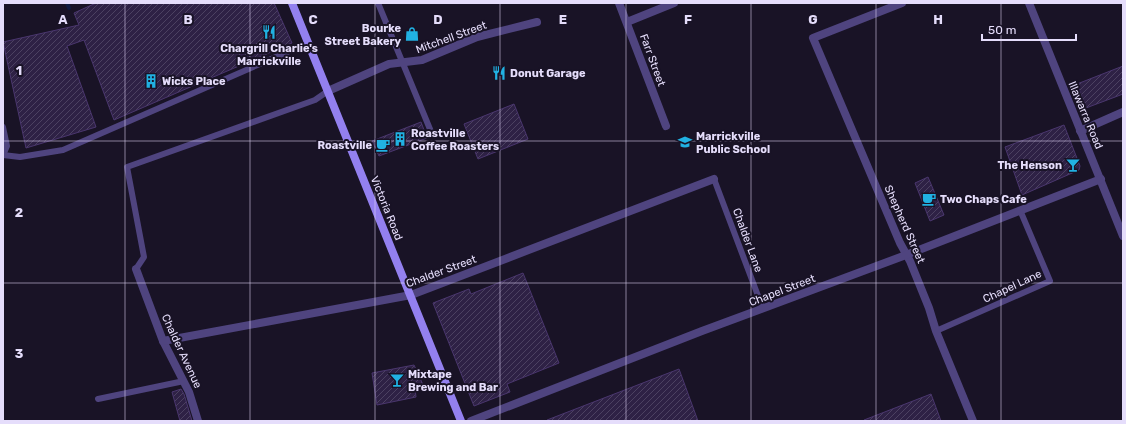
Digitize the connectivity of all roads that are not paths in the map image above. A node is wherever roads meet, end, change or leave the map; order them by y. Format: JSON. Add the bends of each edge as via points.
{"nodes":[{"id":1,"x":292,"y":3,"type":"edge"},
{"id":2,"x":378,"y":3,"type":"edge"},
{"id":3,"x":619,"y":3,"type":"edge"},
{"id":4,"x":674,"y":3,"type":"edge"},
{"id":5,"x":902,"y":3,"type":"edge"},
{"id":6,"x":1030,"y":3,"type":"edge"},
{"id":7,"x":537,"y":22,"type":"dead end"},
{"id":8,"x":627,"y":22,"type":"junction"},
{"id":9,"x":308,"y":44,"type":"junction"},
{"id":10,"x":402,"y":64,"type":"junction"},
{"id":11,"x":328,"y":91,"type":"junction"},
{"id":12,"x":1123,"y":112,"type":"edge"},
{"id":13,"x":666,"y":126,"type":"dead end"},
{"id":14,"x":3,"y":127,"type":"edge"},
{"id":15,"x":1080,"y":130,"type":"junction"},
{"id":16,"x":432,"y":134,"type":"dead end"},
{"id":17,"x":3,"y":155,"type":"edge"},
{"id":18,"x":714,"y":179,"type":"joint"},
{"id":19,"x":1101,"y":179,"type":"junction"},
{"id":20,"x":1020,"y":210,"type":"junction"},
{"id":21,"x":1123,"y":236,"type":"edge"},
{"id":22,"x":906,"y":255,"type":"junction"},
{"id":23,"x":136,"y":269,"type":"joint"},
{"id":24,"x":410,"y":295,"type":"junction"},
{"id":25,"x":763,"y":309,"type":"junction"},
{"id":26,"x":936,"y":331,"type":"junction"},
{"id":27,"x":163,"y":341,"type":"junction"},
{"id":28,"x":184,"y":382,"type":"junction"},
{"id":29,"x":98,"y":398,"type":"dead end"},
{"id":30,"x":198,"y":421,"type":"edge"},
{"id":31,"x":461,"y":421,"type":"edge"},
{"id":32,"x":471,"y":421,"type":"edge"},
{"id":33,"x":973,"y":421,"type":"edge"}],
"edges":[{"from":1,"to":9,"type":"main road","name":"Victoria Road"},
{"from":2,"to":10,"type":"lane"},
{"from":3,"to":8,"type":"street","name":"Farr Street"},
{"from":4,"to":8,"type":"street"},
{"from":5,"to":22,"type":"street","name":"Shepherd Street","via":[[813,38]]},
{"from":6,"to":15,"type":"street","name":"Illawarra Road"},
{"from":7,"to":10,"type":"street","name":"Mitchell Street","via":[[477,37],[422,60]]},
{"from":8,"to":13,"type":"street","name":"Farr Street"},
{"from":9,"to":11,"type":"main road","name":"Victoria Road"},
{"from":9,"to":17,"type":"lane","via":[[63,150],[20,157]]},
{"from":10,"to":11,"type":"street","name":"Mitchell Street","via":[[389,64]]},
{"from":10,"to":16,"type":"lane"},
{"from":11,"to":23,"type":"lane","via":[[315,100],[127,167],[144,256]]},
{"from":11,"to":24,"type":"main road","name":"Victoria Road"},
{"from":12,"to":15,"type":"street"},
{"from":14,"to":17,"type":"lane","via":[[7,146]]},
{"from":15,"to":19,"type":"street","name":"Illawarra Road"},
{"from":18,"to":24,"type":"street","name":"Chalder Street"},
{"from":18,"to":25,"type":"lane","name":"Chalder Lane"},
{"from":19,"to":20,"type":"street","name":"Chapel Street"},
{"from":19,"to":21,"type":"street","name":"Illawarra Road"},
{"from":20,"to":22,"type":"street","name":"Chapel Street"},
{"from":20,"to":26,"type":"lane","name":"Chapel Lane","via":[[1050,281]]},
{"from":22,"to":25,"type":"street","name":"Chapel Street"},
{"from":22,"to":26,"type":"street","name":"Shepherd Street","via":[[926,300]]},
{"from":23,"to":27,"type":"street","name":"Chalder Avenue"},
{"from":24,"to":27,"type":"street","name":"Chalder Street"},
{"from":24,"to":31,"type":"main road","name":"Victoria Road"},
{"from":25,"to":32,"type":"street","name":"Chapel Street"},
{"from":26,"to":33,"type":"street","name":"Shepherd Street"},
{"from":27,"to":28,"type":"street","name":"Chalder Avenue"},
{"from":28,"to":29,"type":"lane"},
{"from":28,"to":30,"type":"street","name":"Chalder Avenue"}]}
